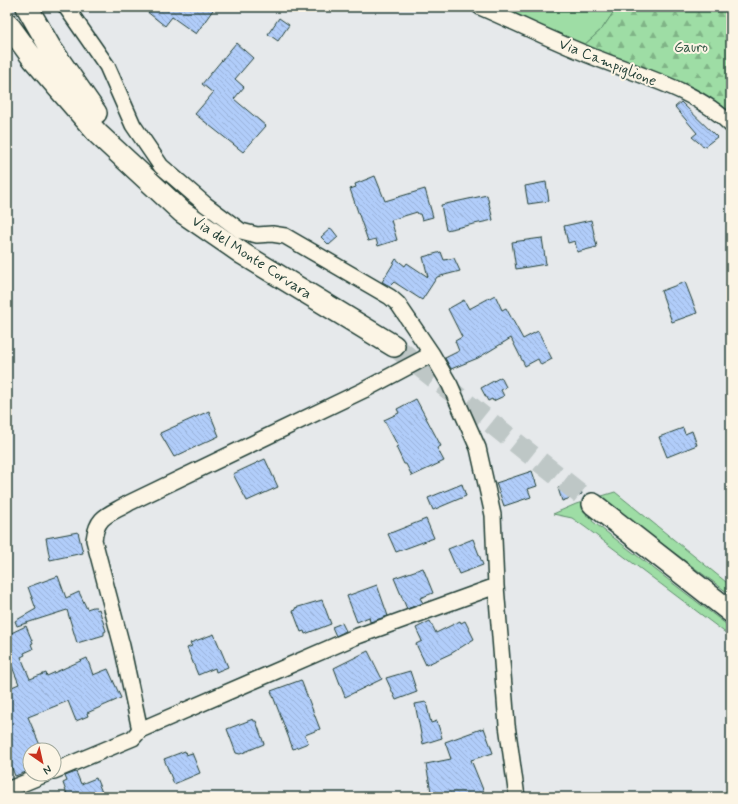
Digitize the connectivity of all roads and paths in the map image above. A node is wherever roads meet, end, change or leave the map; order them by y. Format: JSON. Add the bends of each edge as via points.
{"nodes":[{"id":1,"x":27,"y":7,"type":"edge"},
{"id":2,"x":66,"y":7,"type":"edge"},
{"id":3,"x":480,"y":7,"type":"edge"},
{"id":4,"x":7,"y":23,"type":"edge"},
{"id":5,"x":731,"y":125,"type":"edge"},
{"id":6,"x":122,"y":154,"type":"junction"},
{"id":7,"x":394,"y":346,"type":"tunnel mouth"},
{"id":8,"x":432,"y":354,"type":"junction"},
{"id":9,"x":593,"y":504,"type":"tunnel mouth"},
{"id":10,"x":496,"y":586,"type":"junction"},
{"id":11,"x":731,"y":612,"type":"edge"},
{"id":12,"x":140,"y":730,"type":"junction"},
{"id":13,"x":62,"y":768,"type":"edge"},
{"id":14,"x":26,"y":782,"type":"edge"},
{"id":15,"x":7,"y":790,"type":"edge"},
{"id":16,"x":517,"y":797,"type":"edge"}],
"edges":[{"from":1,"to":6,"type":"main road","name":"Via del Monte Corvara","via":[[50,47]]},
{"from":2,"to":8,"type":"street","via":[[107,66],[133,125],[161,166],[241,231],[257,235],[285,236],[390,297],[398,304]]},
{"from":3,"to":5,"type":"street","name":"Via Campiglione","via":[[584,53],[680,91],[719,112]]},
{"from":4,"to":6,"type":"main road","name":"Via del Monte Corvara","via":[[34,60],[98,134]]},
{"from":6,"to":7,"type":"main road","name":"Via del Monte Corvara","via":[[182,212],[244,254]]},
{"from":8,"to":10,"type":"street","via":[[450,385],[478,448],[493,515]]},
{"from":8,"to":12,"type":"street","via":[[343,400],[129,503],[100,520],[95,528],[94,540],[122,646]]},
{"from":9,"to":11,"type":"main road"},
{"from":10,"to":12,"type":"street","via":[[355,638]]},
{"from":10,"to":16,"type":"street","via":[[507,725]]},
{"from":12,"to":13,"type":"street","via":[[133,738]]},
{"from":14,"to":15,"type":"street"}]}
